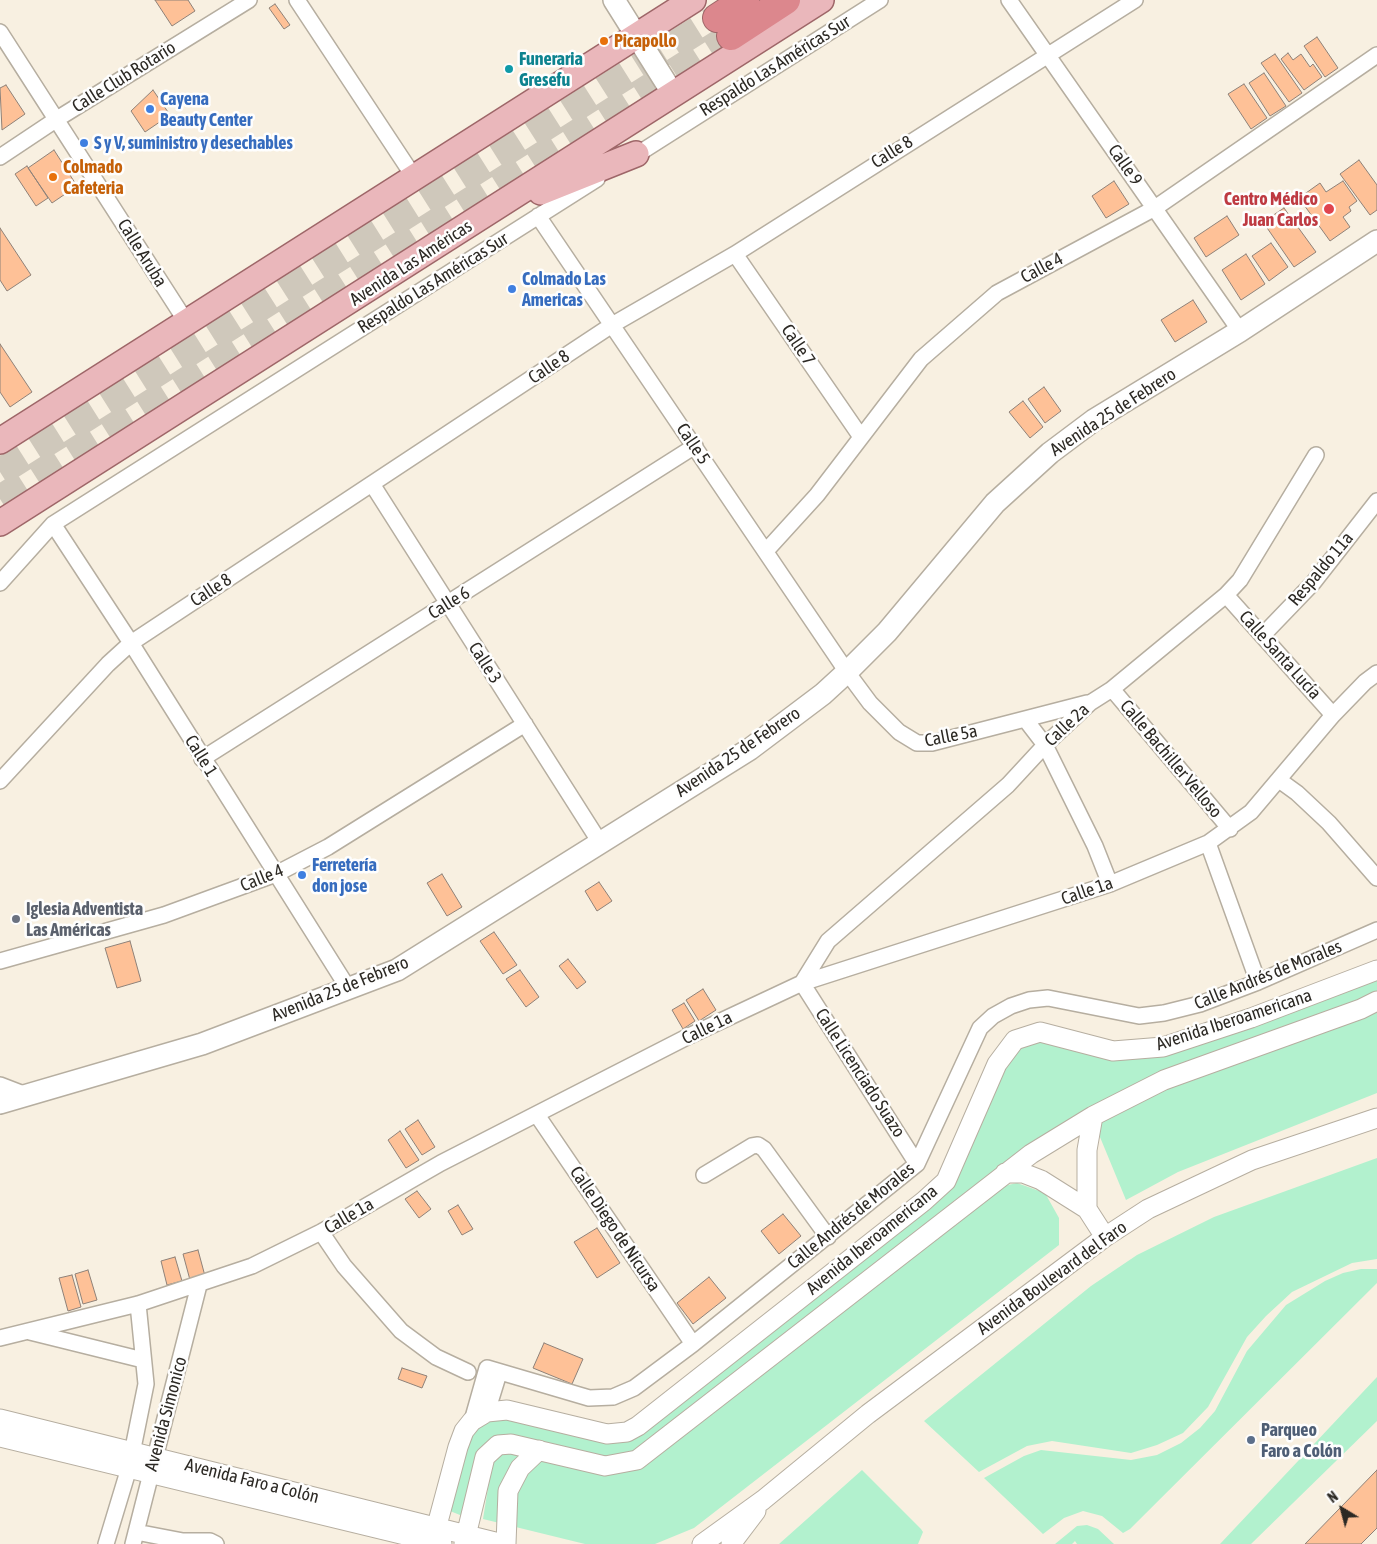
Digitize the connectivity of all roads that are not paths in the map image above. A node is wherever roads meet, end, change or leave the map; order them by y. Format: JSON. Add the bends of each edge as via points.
{"nodes":[{"id":1,"x":249,"y":0,"type":"edge"},
{"id":2,"x":297,"y":0,"type":"edge"},
{"id":3,"x":614,"y":0,"type":"edge"},
{"id":4,"x":693,"y":0,"type":"edge"},
{"id":5,"x":745,"y":0,"type":"edge"},
{"id":6,"x":786,"y":0,"type":"edge"},
{"id":7,"x":821,"y":0,"type":"edge"},
{"id":8,"x":880,"y":0,"type":"edge"},
{"id":9,"x":1009,"y":0,"type":"edge"},
{"id":10,"x":1135,"y":0,"type":"edge"},
{"id":11,"x":0,"y":32,"type":"edge"},
{"id":12,"x":636,"y":36,"type":"junction"},
{"id":13,"x":1047,"y":55,"type":"junction"},
{"id":14,"x":1377,"y":55,"type":"edge"},
{"id":15,"x":672,"y":94,"type":"junction"},
{"id":16,"x":57,"y":119,"type":"junction"},
{"id":17,"x":636,"y":154,"type":"junction"},
{"id":18,"x":0,"y":157,"type":"edge"},
{"id":19,"x":414,"y":177,"type":"junction"},
{"id":20,"x":1154,"y":208,"type":"junction"},
{"id":21,"x":538,"y":216,"type":"junction"},
{"id":22,"x":1377,"y":242,"type":"edge"},
{"id":23,"x":735,"y":254,"type":"junction"},
{"id":24,"x":403,"y":268,"type":"junction"},
{"id":25,"x":187,"y":323,"type":"junction"},
{"id":26,"x":612,"y":325,"type":"junction"},
{"id":27,"x":1240,"y":331,"type":"junction"},
{"id":28,"x":861,"y":437,"type":"junction"},
{"id":29,"x":0,"y":441,"type":"edge"},
{"id":30,"x":695,"y":446,"type":"junction"},
{"id":31,"x":1316,"y":455,"type":"dead end"},
{"id":32,"x":372,"y":484,"type":"junction"},
{"id":33,"x":1377,"y":501,"type":"edge"},
{"id":34,"x":0,"y":523,"type":"edge"},
{"id":35,"x":53,"y":524,"type":"junction"},
{"id":36,"x":766,"y":550,"type":"junction"},
{"id":37,"x":0,"y":583,"type":"edge"},
{"id":38,"x":1226,"y":595,"type":"junction"},
{"id":39,"x":448,"y":604,"type":"junction"},
{"id":40,"x":1263,"y":635,"type":"junction"},
{"id":41,"x":131,"y":643,"type":"junction"},
{"id":42,"x":847,"y":672,"type":"junction"},
{"id":43,"x":1377,"y":673,"type":"edge"},
{"id":44,"x":1112,"y":689,"type":"junction"},
{"id":45,"x":1090,"y":703,"type":"junction"},
{"id":46,"x":1332,"y":715,"type":"junction"},
{"id":47,"x":1025,"y":719,"type":"junction"},
{"id":48,"x":525,"y":724,"type":"junction"},
{"id":49,"x":1045,"y":745,"type":"junction"},
{"id":50,"x":202,"y":759,"type":"junction"},
{"id":51,"x":1279,"y":780,"type":"junction"},
{"id":52,"x":0,"y":781,"type":"edge"},
{"id":53,"x":1230,"y":829,"type":"junction"},
{"id":54,"x":599,"y":842,"type":"junction"},
{"id":55,"x":1208,"y":843,"type":"junction"},
{"id":56,"x":276,"y":874,"type":"junction"},
{"id":57,"x":1377,"y":878,"type":"edge"},
{"id":58,"x":1110,"y":884,"type":"junction"},
{"id":59,"x":1377,"y":930,"type":"edge"},
{"id":60,"x":0,"y":962,"type":"edge"},
{"id":61,"x":1377,"y":970,"type":"edge"},
{"id":62,"x":1258,"y":982,"type":"junction"},
{"id":63,"x":802,"y":983,"type":"junction"},
{"id":64,"x":348,"y":988,"type":"junction"},
{"id":65,"x":1377,"y":1001,"type":"edge"},
{"id":66,"x":0,"y":1085,"type":"edge"},
{"id":67,"x":26,"y":1095,"type":"junction"},
{"id":68,"x":0,"y":1103,"type":"edge"},
{"id":69,"x":537,"y":1115,"type":"junction"},
{"id":70,"x":1093,"y":1116,"type":"junction"},
{"id":71,"x":1377,"y":1118,"type":"edge"},
{"id":72,"x":917,"y":1164,"type":"junction"},
{"id":73,"x":1005,"y":1173,"type":"junction"},
{"id":74,"x":704,"y":1175,"type":"dead end"},
{"id":75,"x":1087,"y":1209,"type":"junction"},
{"id":76,"x":321,"y":1232,"type":"junction"},
{"id":77,"x":828,"y":1236,"type":"junction"},
{"id":78,"x":1105,"y":1237,"type":"junction"},
{"id":79,"x":199,"y":1285,"type":"junction"},
{"id":80,"x":138,"y":1304,"type":"junction"},
{"id":81,"x":28,"y":1332,"type":"junction"},
{"id":82,"x":0,"y":1338,"type":"edge"},
{"id":83,"x":693,"y":1344,"type":"junction"},
{"id":84,"x":143,"y":1360,"type":"junction"},
{"id":85,"x":468,"y":1372,"type":"dead end"},
{"id":86,"x":480,"y":1417,"type":"junction"},
{"id":87,"x":0,"y":1419,"type":"edge"},
{"id":88,"x":0,"y":1437,"type":"edge"},
{"id":89,"x":539,"y":1450,"type":"junction"},
{"id":90,"x":130,"y":1459,"type":"junction"},
{"id":91,"x":153,"y":1465,"type":"junction"},
{"id":92,"x":763,"y":1500,"type":"junction"},
{"id":93,"x":134,"y":1538,"type":"edge"},
{"id":94,"x":436,"y":1539,"type":"edge"},
{"id":95,"x":466,"y":1539,"type":"edge"},
{"id":96,"x":106,"y":1544,"type":"edge"},
{"id":97,"x":216,"y":1544,"type":"edge"},
{"id":98,"x":504,"y":1544,"type":"edge"},
{"id":99,"x":701,"y":1544,"type":"edge"},
{"id":100,"x":731,"y":1544,"type":"edge"}],
"edges":[{"from":1,"to":16,"type":"street","name":"Calle Club Rotario"},
{"from":2,"to":19,"type":"street"},
{"from":3,"to":12,"type":"main road"},
{"from":4,"to":12,"type":"main road"},
{"from":5,"to":6,"type":"highway","via":[[724,27]]},
{"from":7,"to":15,"type":"main road","name":"Avenida Las Américas"},
{"from":8,"to":17,"type":"street","name":"Respaldo Las Américas Sur"},
{"from":9,"to":13,"type":"street","name":"Calle 9"},
{"from":10,"to":13,"type":"street","name":"Calle 8"},
{"from":11,"to":16,"type":"street","name":"Calle Aruba"},
{"from":12,"to":15,"type":"main road"},
{"from":12,"to":19,"type":"main road"},
{"from":13,"to":20,"type":"street","name":"Calle 9"},
{"from":13,"to":23,"type":"street","name":"Calle 8"},
{"from":14,"to":20,"type":"street","name":"Calle 4"},
{"from":15,"to":24,"type":"main road","name":"Avenida Las Américas"},
{"from":16,"to":18,"type":"street","name":"Calle Club Rotario"},
{"from":16,"to":25,"type":"street","name":"Calle Aruba"},
{"from":17,"to":21,"type":"street","name":"Respaldo Las Américas Sur"},
{"from":17,"to":24,"type":"main road","via":[[531,196]]},
{"from":19,"to":25,"type":"main road"},
{"from":20,"to":27,"type":"street","name":"Calle 9"},
{"from":20,"to":28,"type":"street","name":"Calle 4","via":[[997,293],[922,359]]},
{"from":21,"to":26,"type":"street","name":"Calle 5"},
{"from":21,"to":35,"type":"street","name":"Respaldo Las Américas Sur"},
{"from":22,"to":27,"type":"main road","name":"Avenida 25 de Febrero"},
{"from":23,"to":26,"type":"street","name":"Calle 8"},
{"from":23,"to":28,"type":"street","name":"Calle 7"},
{"from":24,"to":34,"type":"main road","name":"Avenida Las Américas"},
{"from":25,"to":29,"type":"main road"},
{"from":26,"to":30,"type":"street","name":"Calle 5"},
{"from":26,"to":32,"type":"street","name":"Calle 8"},
{"from":27,"to":42,"type":"main road","name":"Avenida 25 de Febrero","via":[[1094,420],[1050,453],[996,503],[887,632]]},
{"from":28,"to":36,"type":"street","name":"Calle 4","via":[[817,495]]},
{"from":30,"to":36,"type":"street","name":"Calle 5"},
{"from":30,"to":39,"type":"street","name":"Calle 6"},
{"from":31,"to":38,"type":"street","name":"Calle 2a","via":[[1240,580]]},
{"from":32,"to":39,"type":"street","name":"Calle 3"},
{"from":32,"to":41,"type":"street","name":"Calle 8"},
{"from":33,"to":40,"type":"street","name":"Respaldo 11a","via":[[1313,583]]},
{"from":35,"to":37,"type":"street","name":"Respaldo Las Américas Sur"},
{"from":35,"to":41,"type":"street","name":"Calle 1"},
{"from":36,"to":42,"type":"street","name":"Calle 5"},
{"from":38,"to":40,"type":"street","name":"Calle Santa Lucía"},
{"from":38,"to":44,"type":"street","name":"Calle 2a"},
{"from":39,"to":48,"type":"street","name":"Calle 3"},
{"from":39,"to":50,"type":"street","name":"Calle 6"},
{"from":40,"to":46,"type":"street","name":"Calle Santa Lucía"},
{"from":41,"to":50,"type":"street","name":"Calle 1"},
{"from":41,"to":52,"type":"street","name":"Calle 8"},
{"from":42,"to":47,"type":"street","name":"Calle 5a","via":[[870,703],[899,732],[917,743],[932,743]]},
{"from":42,"to":54,"type":"main road","name":"Avenida 25 de Febrero","via":[[750,749]]},
{"from":43,"to":46,"type":"street","name":"Calle 1a"},
{"from":44,"to":45,"type":"street","name":"Calle 2a"},
{"from":44,"to":53,"type":"street","name":"Calle Bachiller Velloso"},
{"from":45,"to":47,"type":"street","name":"Calle 5a"},
{"from":45,"to":49,"type":"street","name":"Calle 2a"},
{"from":46,"to":51,"type":"street","name":"Calle 1a"},
{"from":47,"to":49,"type":"street"},
{"from":48,"to":54,"type":"street","name":"Calle 3"},
{"from":48,"to":56,"type":"street","name":"Calle 4","via":[[328,847]]},
{"from":49,"to":58,"type":"street","via":[[1095,846]]},
{"from":49,"to":63,"type":"street","name":"Calle 2a","via":[[1008,785],[828,941]]},
{"from":50,"to":56,"type":"street","name":"Calle 1"},
{"from":51,"to":53,"type":"street","name":"Calle 1a","via":[[1251,812]]},
{"from":51,"to":57,"type":"street","via":[[1329,822]]},
{"from":53,"to":55,"type":"street","name":"Calle 1a"},
{"from":54,"to":64,"type":"main road","name":"Avenida 25 de Febrero","via":[[397,970]]},
{"from":55,"to":58,"type":"street","name":"Calle 1a"},
{"from":55,"to":62,"type":"street","name":"Calle Bachiller Velloso"},
{"from":56,"to":60,"type":"street","name":"Calle 4","via":[[164,915]]},
{"from":56,"to":64,"type":"street","name":"Calle 1"},
{"from":58,"to":63,"type":"street","name":"Calle 1a"},
{"from":59,"to":62,"type":"street","name":"Calle Andrés de Morales"},
{"from":61,"to":86,"type":"street","name":"Avenida Iberoamericana","via":[[1251,1018],[1163,1047],[1113,1051],[1040,1032],[1015,1040],[997,1064],[946,1181],[638,1426],[627,1432],[607,1434],[508,1410]]},
{"from":62,"to":72,"type":"street","name":"Calle Andrés de Morales","via":[[1200,1004],[1139,1016],[1048,998],[1011,1006],[980,1028]]},
{"from":63,"to":69,"type":"street","name":"Calle 1a","via":[[689,1036]]},
{"from":63,"to":72,"type":"street","name":"Calle Licenciado Suazo"},
{"from":64,"to":67,"type":"main road","name":"Avenida 25 de Febrero","via":[[202,1044]]},
{"from":65,"to":70,"type":"street","name":"Avenida Iberoamericana","via":[[1164,1080]]},
{"from":66,"to":67,"type":"street"},
{"from":67,"to":68,"type":"main road","name":"Avenida 25 de Febrero"},
{"from":69,"to":76,"type":"street","name":"Calle 1a","via":[[441,1162]]},
{"from":69,"to":83,"type":"street","name":"Calle Diego de Nicursa"},
{"from":70,"to":73,"type":"street","name":"Avenida Iberoamericana"},
{"from":70,"to":75,"type":"street","via":[[1087,1150]]},
{"from":71,"to":78,"type":"street","name":"Avenida Boulevard del Faro","via":[[1252,1160],[1148,1209]]},
{"from":72,"to":77,"type":"street","name":"Calle Andrés de Morales"},
{"from":73,"to":75,"type":"street","via":[[1023,1173],[1040,1180]]},
{"from":73,"to":89,"type":"street","name":"Avenida Iberoamericana","via":[[637,1460],[605,1466]]},
{"from":74,"to":77,"type":"street","via":[[758,1145]]},
{"from":75,"to":78,"type":"street"},
{"from":76,"to":79,"type":"street","name":"Calle 1a","via":[[252,1266]]},
{"from":76,"to":85,"type":"street","via":[[344,1266],[401,1331],[436,1357]]},
{"from":77,"to":83,"type":"street","name":"Calle Andrés de Morales"},
{"from":78,"to":92,"type":"street","name":"Avenida Boulevard del Faro","via":[[868,1414]]},
{"from":79,"to":80,"type":"street","name":"Calle 1a"},
{"from":79,"to":91,"type":"street","name":"Avenida Simonico"},
{"from":80,"to":81,"type":"street","name":"Calle 1a"},
{"from":80,"to":84,"type":"street","name":"Avenida Simonico"},
{"from":81,"to":82,"type":"street","name":"Calle 1a"},
{"from":81,"to":84,"type":"street"},
{"from":83,"to":86,"type":"street","name":"Calle Andrés de Morales","via":[[634,1388],[613,1397],[589,1398],[493,1370]]},
{"from":84,"to":90,"type":"street","name":"Avenida Simonico","via":[[146,1384]]},
{"from":86,"to":94,"type":"street","via":[[464,1432],[458,1447]]},
{"from":87,"to":90,"type":"street","name":"Avenida Faro a Colón"},
{"from":88,"to":90,"type":"street","name":"Avenida Faro a Colón"},
{"from":89,"to":95,"type":"street","name":"Avenida Iberoamericana","via":[[498,1445],[485,1457]]},
{"from":89,"to":98,"type":"street","via":[[520,1468],[508,1491]]},
{"from":90,"to":91,"type":"street","name":"Avenida Faro a Colón"},
{"from":90,"to":96,"type":"street","name":"Avenida Simonico"},
{"from":91,"to":93,"type":"street","name":"Avenida Simonico"},
{"from":91,"to":94,"type":"street","name":"Avenida Faro a Colón"},
{"from":92,"to":99,"type":"street","name":"Avenida Boulevard del Faro"},
{"from":92,"to":100,"type":"street","name":"Avenida Boulevard del Faro"},
{"from":93,"to":97,"type":"street","via":[[210,1541]]},
{"from":94,"to":95,"type":"street","name":"Avenida Faro a Colón"},
{"from":95,"to":98,"type":"street","name":"Avenida Faro a Colón"}]}
